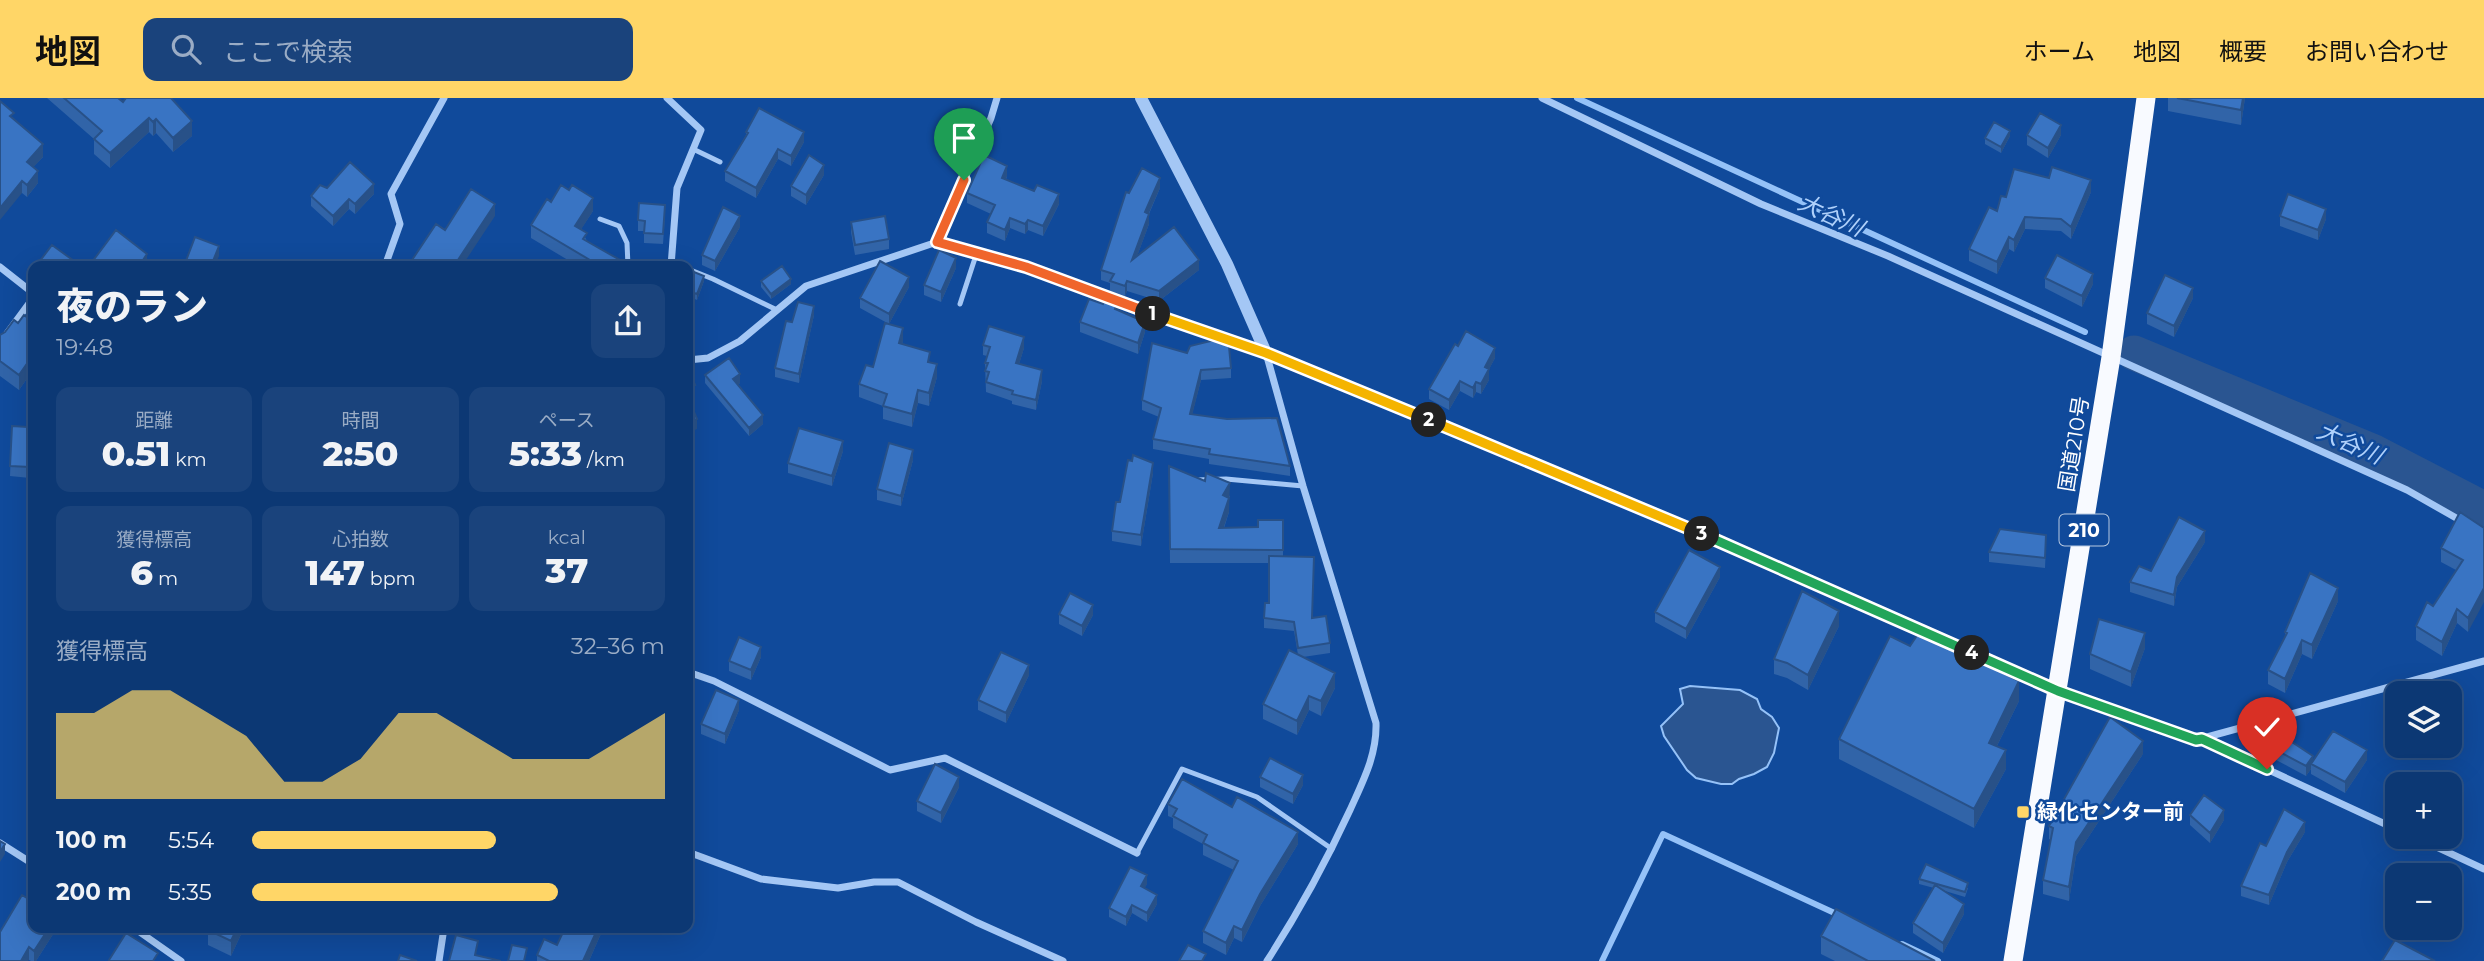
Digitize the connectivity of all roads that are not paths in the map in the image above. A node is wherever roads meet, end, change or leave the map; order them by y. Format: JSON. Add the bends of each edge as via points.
{"nodes":[{"id":1,"x":444,"y":98,"type":"edge"},
{"id":2,"x":667,"y":98,"type":"edge"},
{"id":3,"x":997,"y":98,"type":"edge"},
{"id":4,"x":1141,"y":98,"type":"edge"},
{"id":5,"x":1542,"y":98,"type":"edge"},
{"id":6,"x":2146,"y":98,"type":"edge"},
{"id":7,"x":693,"y":149,"type":"junction"},
{"id":8,"x":720,"y":162,"type":"dead end"},
{"id":9,"x":600,"y":219,"type":"dead end"},
{"id":10,"x":937,"y":242,"type":"junction"},
{"id":11,"x":977,"y":252,"type":"junction"},
{"id":12,"x":387,"y":261,"type":"edge"},
{"id":13,"x":628,"y":261,"type":"edge"},
{"id":14,"x":671,"y":261,"type":"edge"},
{"id":15,"x":0,"y":267,"type":"edge"},
{"id":16,"x":693,"y":271,"type":"edge"},
{"id":17,"x":28,"y":292,"type":"edge"},
{"id":18,"x":28,"y":303,"type":"edge"},
{"id":19,"x":960,"y":304,"type":"dead end"},
{"id":20,"x":777,"y":311,"type":"junction"},
{"id":21,"x":0,"y":343,"type":"edge"},
{"id":22,"x":1266,"y":353,"type":"junction"},
{"id":23,"x":2111,"y":356,"type":"junction"},
{"id":24,"x":693,"y":360,"type":"edge"},
{"id":25,"x":1195,"y":480,"type":"edge"},
{"id":26,"x":1303,"y":486,"type":"junction"},
{"id":27,"x":2473,"y":527,"type":"edge"},
{"id":28,"x":2484,"y":661,"type":"edge"},
{"id":29,"x":693,"y":674,"type":"edge"},
{"id":30,"x":2058,"y":691,"type":"junction"},
{"id":31,"x":2202,"y":739,"type":"junction"},
{"id":32,"x":2385,"y":824,"type":"edge"},
{"id":33,"x":0,"y":843,"type":"edge"},
{"id":34,"x":1332,"y":849,"type":"junction"},
{"id":35,"x":2441,"y":849,"type":"edge"},
{"id":36,"x":1138,"y":853,"type":"joint"},
{"id":37,"x":693,"y":854,"type":"edge"},
{"id":38,"x":28,"y":861,"type":"edge"},
{"id":39,"x":2484,"y":869,"type":"edge"},
{"id":40,"x":141,"y":933,"type":"edge"},
{"id":41,"x":443,"y":933,"type":"edge"},
{"id":42,"x":181,"y":961,"type":"edge"},
{"id":43,"x":439,"y":961,"type":"edge"},
{"id":44,"x":1063,"y":961,"type":"edge"},
{"id":45,"x":1267,"y":961,"type":"edge"},
{"id":46,"x":2013,"y":961,"type":"edge"}],
"edges":[{"from":1,"to":12,"type":"street","via":[[391,194],[400,223]]},
{"from":2,"to":7,"type":"street","via":[[701,130]]},
{"from":3,"to":10,"type":"street"},
{"from":4,"to":22,"type":"street","via":[[1227,264]]},
{"from":5,"to":23,"type":"street","via":[[1761,204]]},
{"from":6,"to":23,"type":"highway","name":"国道210号","number":"210"},
{"from":7,"to":8,"type":"lane"},
{"from":7,"to":14,"type":"street","via":[[677,188]]},
{"from":9,"to":13,"type":"lane","via":[[620,226]]},
{"from":10,"to":11,"type":"street"},
{"from":10,"to":20,"type":"street","via":[[806,286]]},
{"from":11,"to":19,"type":"lane"},
{"from":11,"to":22,"type":"street"},
{"from":15,"to":17,"type":"street"},
{"from":16,"to":20,"type":"lane"},
{"from":18,"to":21,"type":"street"},
{"from":20,"to":24,"type":"street","via":[[740,341],[708,358]]},
{"from":22,"to":26,"type":"street"},
{"from":22,"to":30,"type":"street","via":[[1687,528]]},
{"from":23,"to":27,"type":"street","via":[[2407,491]]},
{"from":23,"to":30,"type":"highway","name":"国道210号","number":"210"},
{"from":25,"to":26,"type":"lane"},
{"from":26,"to":34,"type":"street","via":[[1376,723],[1370,766]]},
{"from":28,"to":31,"type":"street"},
{"from":29,"to":36,"type":"street","via":[[890,769],[945,758]]},
{"from":30,"to":31,"type":"street"},
{"from":30,"to":46,"type":"highway","name":"国道210号","number":"210"},
{"from":31,"to":32,"type":"street"},
{"from":33,"to":38,"type":"street"},
{"from":34,"to":36,"type":"lane","via":[[1258,797],[1182,769]]},
{"from":34,"to":45,"type":"street"},
{"from":35,"to":39,"type":"street"},
{"from":37,"to":44,"type":"street","via":[[761,879],[838,888],[898,882]]},
{"from":40,"to":42,"type":"street"},
{"from":41,"to":43,"type":"street"}]}
